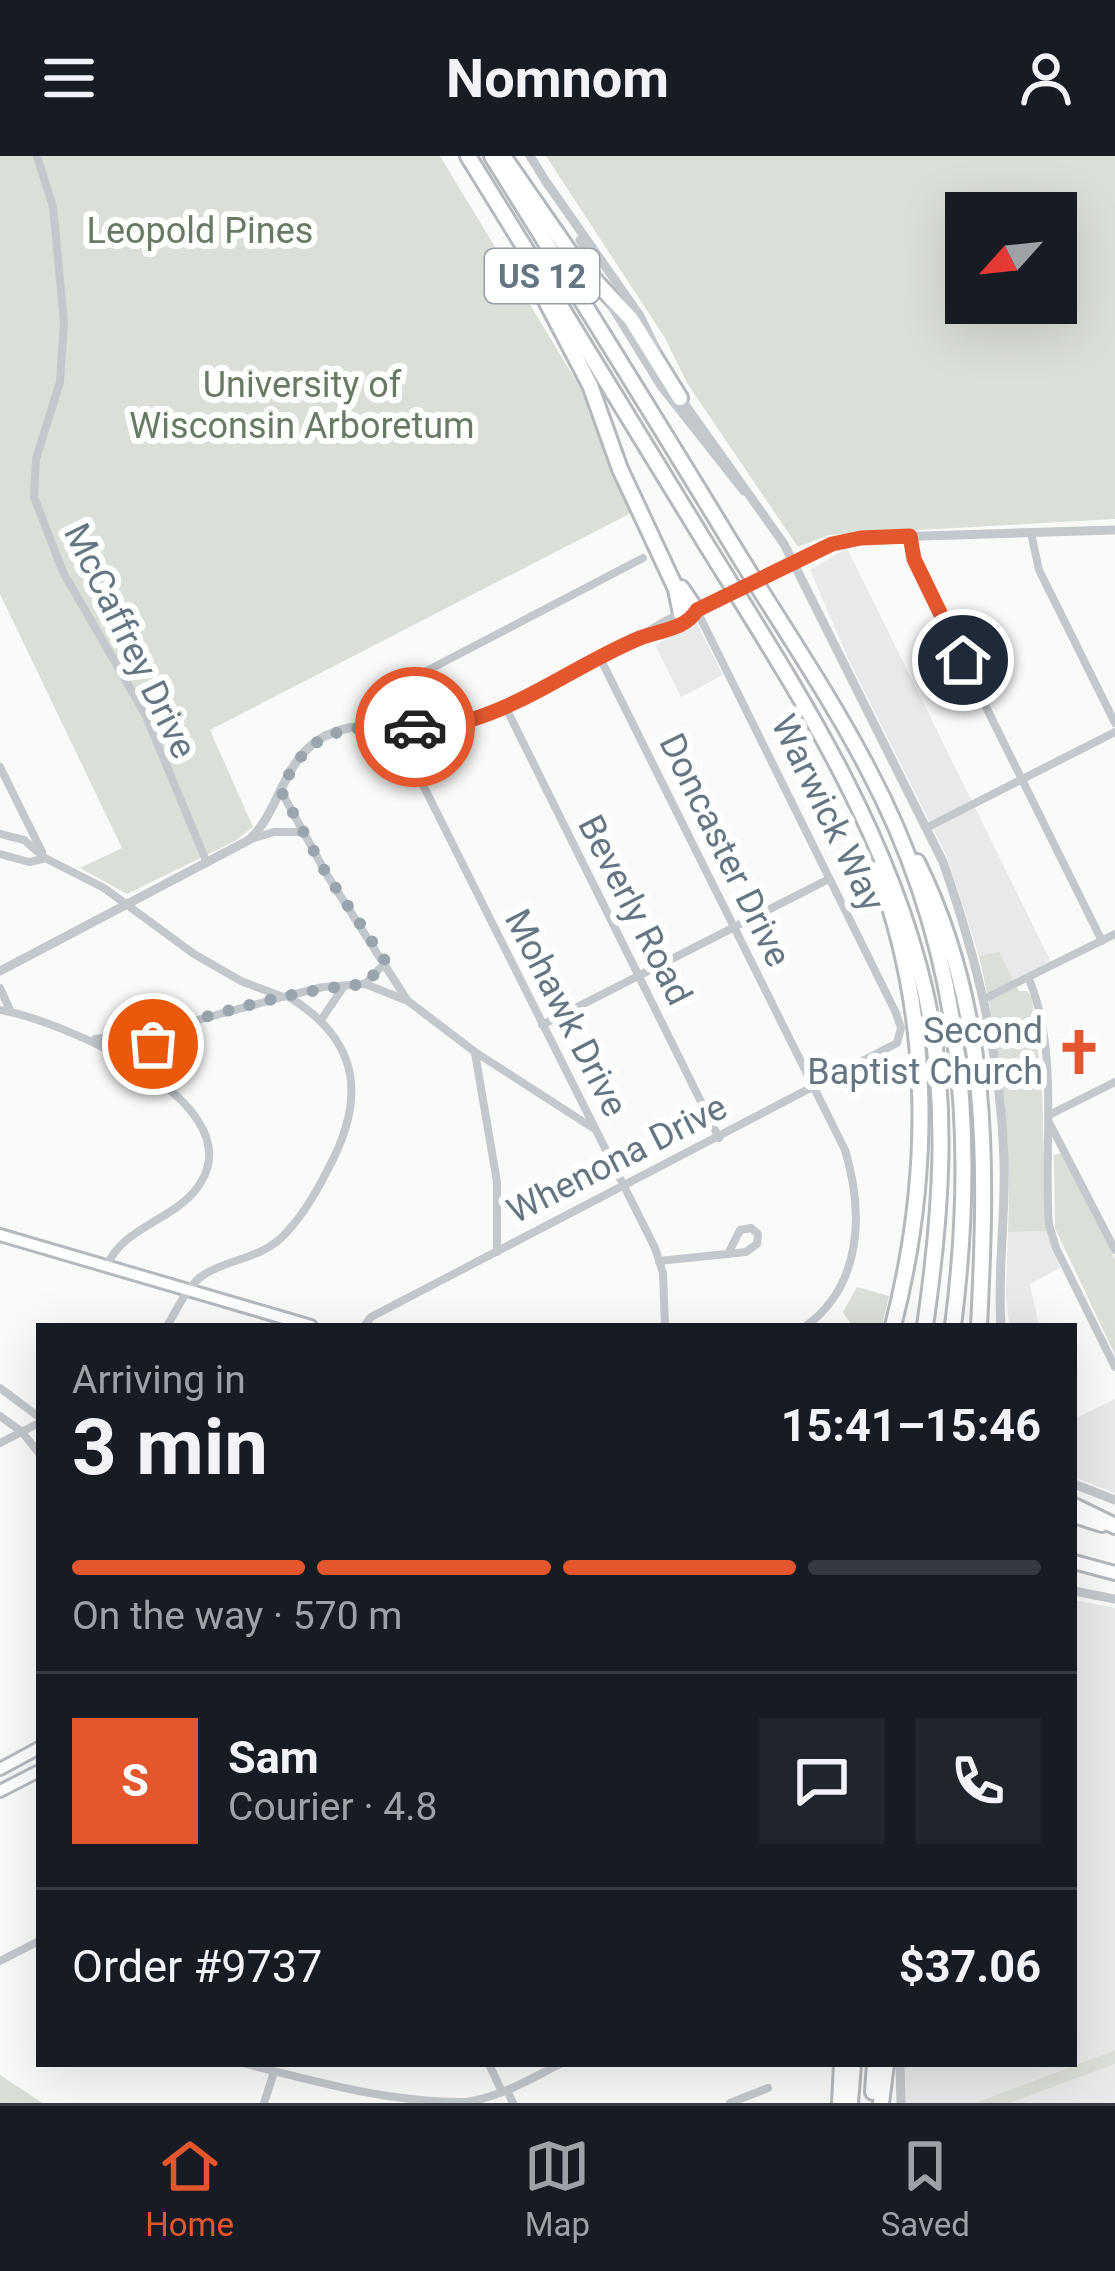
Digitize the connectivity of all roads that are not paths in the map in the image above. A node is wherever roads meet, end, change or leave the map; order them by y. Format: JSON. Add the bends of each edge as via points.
{"nodes":[{"id":1,"x":37,"y":156,"type":"edge"},
{"id":2,"x":468,"y":156,"type":"edge"},
{"id":3,"x":492,"y":156,"type":"edge"},
{"id":4,"x":503,"y":156,"type":"edge"},
{"id":5,"x":530,"y":156,"type":"edge"},
{"id":6,"x":547,"y":183,"type":"junction"},
{"id":7,"x":602,"y":287,"type":"junction"},
{"id":8,"x":680,"y":398,"type":"junction"},
{"id":9,"x":752,"y":499,"type":"junction"},
{"id":10,"x":1115,"y":530,"type":"edge"},
{"id":11,"x":1030,"y":532,"type":"junction"},
{"id":12,"x":910,"y":536,"type":"junction"},
{"id":13,"x":644,"y":558,"type":"dead end"},
{"id":14,"x":794,"y":562,"type":"junction"},
{"id":15,"x":689,"y":612,"type":"junction"},
{"id":16,"x":600,"y":658,"type":"junction"},
{"id":17,"x":505,"y":706,"type":"junction"},
{"id":18,"x":405,"y":727,"type":"junction"},
{"id":19,"x":1115,"y":728,"type":"edge"},
{"id":20,"x":833,"y":752,"type":"junction"},
{"id":21,"x":0,"y":767,"type":"edge"},
{"id":22,"x":870,"y":772,"type":"junction"},
{"id":23,"x":1022,"y":779,"type":"junction"},
{"id":24,"x":281,"y":791,"type":"junction"},
{"id":25,"x":926,"y":828,"type":"junction"},
{"id":26,"x":304,"y":832,"type":"junction"},
{"id":27,"x":0,"y":834,"type":"edge"},
{"id":28,"x":249,"y":840,"type":"junction"},
{"id":29,"x":0,"y":854,"type":"edge"},
{"id":30,"x":45,"y":858,"type":"junction"},
{"id":31,"x":207,"y":863,"type":"junction"},
{"id":32,"x":830,"y":879,"type":"junction"},
{"id":33,"x":128,"y":904,"type":"junction"},
{"id":34,"x":733,"y":928,"type":"junction"},
{"id":35,"x":1115,"y":934,"type":"edge"},
{"id":36,"x":1102,"y":941,"type":"junction"},
{"id":37,"x":386,"y":962,"type":"junction"},
{"id":38,"x":0,"y":970,"type":"edge"},
{"id":39,"x":638,"y":976,"type":"junction"},
{"id":40,"x":1029,"y":979,"type":"junction"},
{"id":41,"x":242,"y":981,"type":"junction"},
{"id":42,"x":365,"y":984,"type":"junction"},
{"id":43,"x":345,"y":986,"type":"junction"},
{"id":44,"x":0,"y":988,"type":"edge"},
{"id":45,"x":286,"y":996,"type":"junction"},
{"id":46,"x":984,"y":998,"type":"junction"},
{"id":47,"x":408,"y":1001,"type":"junction"},
{"id":48,"x":242,"y":1006,"type":"junction"},
{"id":49,"x":5,"y":1011,"type":"edge"},
{"id":50,"x":321,"y":1020,"type":"junction"},
{"id":51,"x":542,"y":1025,"type":"junction"},
{"id":52,"x":161,"y":1030,"type":"junction"},
{"id":53,"x":93,"y":1040,"type":"junction"},
{"id":54,"x":897,"y":1043,"type":"joint"},
{"id":55,"x":475,"y":1052,"type":"junction"},
{"id":56,"x":149,"y":1075,"type":"junction"},
{"id":57,"x":1115,"y":1082,"type":"edge"},
{"id":58,"x":814,"y":1089,"type":"junction"},
{"id":59,"x":1049,"y":1119,"type":"junction"},
{"id":60,"x":594,"y":1129,"type":"junction"},
{"id":61,"x":719,"y":1138,"type":"junction"},
{"id":62,"x":623,"y":1187,"type":"junction"},
{"id":63,"x":0,"y":1235,"type":"edge"},
{"id":64,"x":1115,"y":1250,"type":"edge"},
{"id":65,"x":496,"y":1252,"type":"junction"},
{"id":66,"x":728,"y":1253,"type":"dead end"},
{"id":67,"x":659,"y":1261,"type":"junction"},
{"id":68,"x":107,"y":1266,"type":"junction"},
{"id":69,"x":190,"y":1291,"type":"junction"},
{"id":70,"x":169,"y":1323,"type":"edge"},
{"id":71,"x":301,"y":1323,"type":"edge"},
{"id":72,"x":366,"y":1323,"type":"edge"},
{"id":73,"x":665,"y":1323,"type":"edge"},
{"id":74,"x":810,"y":1323,"type":"edge"},
{"id":75,"x":894,"y":1323,"type":"edge"},
{"id":76,"x":926,"y":1323,"type":"edge"},
{"id":77,"x":953,"y":1323,"type":"edge"},
{"id":78,"x":979,"y":1323,"type":"edge"},
{"id":79,"x":1001,"y":1323,"type":"edge"},
{"id":80,"x":1115,"y":1367,"type":"edge"},
{"id":81,"x":0,"y":1388,"type":"edge"},
{"id":82,"x":0,"y":1416,"type":"edge"},
{"id":83,"x":36,"y":1418,"type":"edge"},
{"id":84,"x":36,"y":1422,"type":"edge"},
{"id":85,"x":22,"y":1432,"type":"junction"},
{"id":86,"x":0,"y":1443,"type":"edge"},
{"id":87,"x":36,"y":1449,"type":"edge"},
{"id":88,"x":1077,"y":1485,"type":"edge"},
{"id":89,"x":1115,"y":1500,"type":"edge"},
{"id":90,"x":1077,"y":1508,"type":"edge"},
{"id":91,"x":1077,"y":1517,"type":"edge"},
{"id":92,"x":1115,"y":1528,"type":"edge"},
{"id":93,"x":1077,"y":1563,"type":"edge"},
{"id":94,"x":1115,"y":1573,"type":"edge"},
{"id":95,"x":1077,"y":1592,"type":"edge"},
{"id":96,"x":1115,"y":1599,"type":"edge"},
{"id":97,"x":36,"y":1750,"type":"edge"},
{"id":98,"x":0,"y":1768,"type":"edge"},
{"id":99,"x":36,"y":1773,"type":"edge"},
{"id":100,"x":0,"y":1791,"type":"edge"},
{"id":101,"x":36,"y":1943,"type":"edge"},
{"id":102,"x":0,"y":1961,"type":"edge"},
{"id":103,"x":256,"y":2067,"type":"edge"},
{"id":104,"x":491,"y":2067,"type":"edge"},
{"id":105,"x":554,"y":2067,"type":"edge"},
{"id":106,"x":842,"y":2067,"type":"edge"},
{"id":107,"x":853,"y":2067,"type":"edge"},
{"id":108,"x":875,"y":2067,"type":"edge"},
{"id":109,"x":885,"y":2067,"type":"edge"},
{"id":110,"x":900,"y":2067,"type":"edge"},
{"id":111,"x":274,"y":2072,"type":"junction"},
{"id":112,"x":768,"y":2088,"type":"dead end"},
{"id":113,"x":504,"y":2091,"type":"junction"},
{"id":114,"x":263,"y":2103,"type":"edge"},
{"id":115,"x":513,"y":2103,"type":"edge"},
{"id":116,"x":730,"y":2103,"type":"edge"},
{"id":117,"x":840,"y":2103,"type":"edge"},
{"id":118,"x":850,"y":2103,"type":"edge"},
{"id":119,"x":877,"y":2103,"type":"edge"},
{"id":120,"x":901,"y":2103,"type":"edge"}],
"edges":[{"from":1,"to":31,"type":"street","name":"McCaffrey Drive","via":[[53,208],[64,322],[60,382],[36,459],[34,497],[63,572],[145,714]]},
{"from":2,"to":15,"type":"highway","via":[[581,365]]},
{"from":2,"to":20,"type":"highway","number":"US 12"},
{"from":3,"to":22,"type":"highway","number":"US 12"},
{"from":4,"to":7,"type":"highway"},
{"from":5,"to":6,"type":"street"},
{"from":6,"to":7,"type":"street"},
{"from":6,"to":8,"type":"street","via":[[640,316]]},
{"from":7,"to":8,"type":"highway"},
{"from":7,"to":9,"type":"street","via":[[661,386]]},
{"from":8,"to":9,"type":"street"},
{"from":9,"to":14,"type":"street"},
{"from":10,"to":11,"type":"street"},
{"from":11,"to":12,"type":"street"},
{"from":11,"to":19,"type":"street","via":[[1039,570]]},
{"from":12,"to":14,"type":"street","via":[[845,541]]},
{"from":12,"to":23,"type":"street","via":[[926,586]]},
{"from":13,"to":18,"type":"street","via":[[413,678],[403,694]]},
{"from":14,"to":15,"type":"street","bridge":true},
{"from":14,"to":25,"type":"street"},
{"from":15,"to":16,"type":"street"},
{"from":15,"to":32,"type":"street","name":"Warwick Way"},
{"from":16,"to":17,"type":"street"},
{"from":16,"to":34,"type":"street","name":"Doncaster Drive"},
{"from":17,"to":18,"type":"street","via":[[452,725]]},
{"from":17,"to":39,"type":"street","name":"Beverly Road"},
{"from":18,"to":24,"type":"street","via":[[328,735],[305,752]]},
{"from":18,"to":51,"type":"street","name":"Mohawk Drive","via":[[416,771]]},
{"from":19,"to":23,"type":"street"},
{"from":20,"to":75,"type":"highway","via":[[891,909],[915,1016],[922,1152]]},
{"from":20,"to":76,"type":"highway","number":"US 12","via":[[892,883],[931,1025],[940,1184]]},
{"from":21,"to":30,"type":"street"},
{"from":22,"to":77,"type":"highway","number":"US 12","via":[[931,927],[958,1047],[966,1179]]},
{"from":22,"to":78,"type":"highway","via":[[941,917],[977,1064],[986,1148]]},
{"from":23,"to":25,"type":"street"},
{"from":23,"to":36,"type":"street"},
{"from":24,"to":26,"type":"street"},
{"from":24,"to":28,"type":"street"},
{"from":25,"to":46,"type":"street"},
{"from":26,"to":28,"type":"street"},
{"from":26,"to":37,"type":"street"},
{"from":27,"to":30,"type":"street"},
{"from":28,"to":31,"type":"street"},
{"from":29,"to":30,"type":"street"},
{"from":30,"to":33,"type":"street"},
{"from":31,"to":33,"type":"street"},
{"from":32,"to":34,"type":"street"},
{"from":32,"to":54,"type":"street","name":"Warwick Way","via":[[896,1012]]},
{"from":33,"to":38,"type":"street"},
{"from":33,"to":41,"type":"street"},
{"from":34,"to":39,"type":"street"},
{"from":34,"to":58,"type":"street","name":"Doncaster Drive"},
{"from":35,"to":36,"type":"street"},
{"from":36,"to":40,"type":"street"},
{"from":37,"to":42,"type":"street"},
{"from":37,"to":47,"type":"street"},
{"from":39,"to":51,"type":"street"},
{"from":39,"to":61,"type":"street","name":"Beverly Road"},
{"from":40,"to":46,"type":"street"},
{"from":40,"to":59,"type":"street"},
{"from":41,"to":45,"type":"street"},
{"from":41,"to":48,"type":"street"},
{"from":42,"to":43,"type":"street"},
{"from":42,"to":47,"type":"street"},
{"from":43,"to":45,"type":"street"},
{"from":43,"to":50,"type":"street"},
{"from":44,"to":49,"type":"street"},
{"from":45,"to":48,"type":"street"},
{"from":45,"to":50,"type":"street"},
{"from":46,"to":79,"type":"street","via":[[1002,1120]]},
{"from":47,"to":55,"type":"street"},
{"from":48,"to":52,"type":"street"},
{"from":49,"to":53,"type":"street"},
{"from":50,"to":69,"type":"street","via":[[353,1091],[337,1154],[280,1239],[202,1275]]},
{"from":51,"to":60,"type":"street","name":"Mohawk Drive"},
{"from":52,"to":53,"type":"street"},
{"from":52,"to":56,"type":"street"},
{"from":53,"to":56,"type":"street"},
{"from":54,"to":58,"type":"street","name":"Whenona Drive"},
{"from":55,"to":60,"type":"street"},
{"from":55,"to":65,"type":"street","via":[[494,1150]]},
{"from":56,"to":68,"type":"street","via":[[189,1109],[208,1166],[187,1199],[120,1244]]},
{"from":57,"to":59,"type":"street"},
{"from":58,"to":61,"type":"street","name":"Whenona Drive"},
{"from":58,"to":74,"type":"street","name":"Doncaster Drive","via":[[845,1150],[856,1208],[845,1283]]},
{"from":59,"to":64,"type":"street"},
{"from":59,"to":80,"type":"street","via":[[1051,1235]]},
{"from":60,"to":62,"type":"street","name":"Mohawk Drive"},
{"from":61,"to":62,"type":"street","name":"Whenona Drive"},
{"from":62,"to":65,"type":"street","name":"Whenona Drive"},
{"from":62,"to":67,"type":"street","name":"Mohawk Drive"},
{"from":63,"to":68,"type":"main road"},
{"from":65,"to":72,"type":"street","name":"Whenona Drive"},
{"from":66,"to":67,"type":"street"},
{"from":67,"to":73,"type":"street","name":"Mohawk Drive"},
{"from":68,"to":69,"type":"main road"},
{"from":69,"to":70,"type":"street"},
{"from":69,"to":71,"type":"main road"},
{"from":81,"to":83,"type":"street"},
{"from":82,"to":85,"type":"street"},
{"from":84,"to":85,"type":"street"},
{"from":85,"to":86,"type":"street"},
{"from":85,"to":87,"type":"street"},
{"from":88,"to":89,"type":"street"},
{"from":90,"to":92,"type":"highway"},
{"from":91,"to":92,"type":"highway"},
{"from":93,"to":94,"type":"highway"},
{"from":95,"to":96,"type":"street"},
{"from":97,"to":98,"type":"main road"},
{"from":99,"to":100,"type":"main road"},
{"from":101,"to":102,"type":"street"},
{"from":103,"to":111,"type":"street"},
{"from":104,"to":113,"type":"street"},
{"from":105,"to":113,"type":"street"},
{"from":106,"to":117,"type":"highway"},
{"from":107,"to":118,"type":"highway"},
{"from":108,"to":119,"type":"highway"},
{"from":109,"to":119,"type":"highway"},
{"from":110,"to":120,"type":"street"},
{"from":111,"to":113,"type":"street","via":[[424,2101],[466,2102]]},
{"from":111,"to":114,"type":"street"},
{"from":112,"to":116,"type":"street"},
{"from":113,"to":115,"type":"street"}]}
